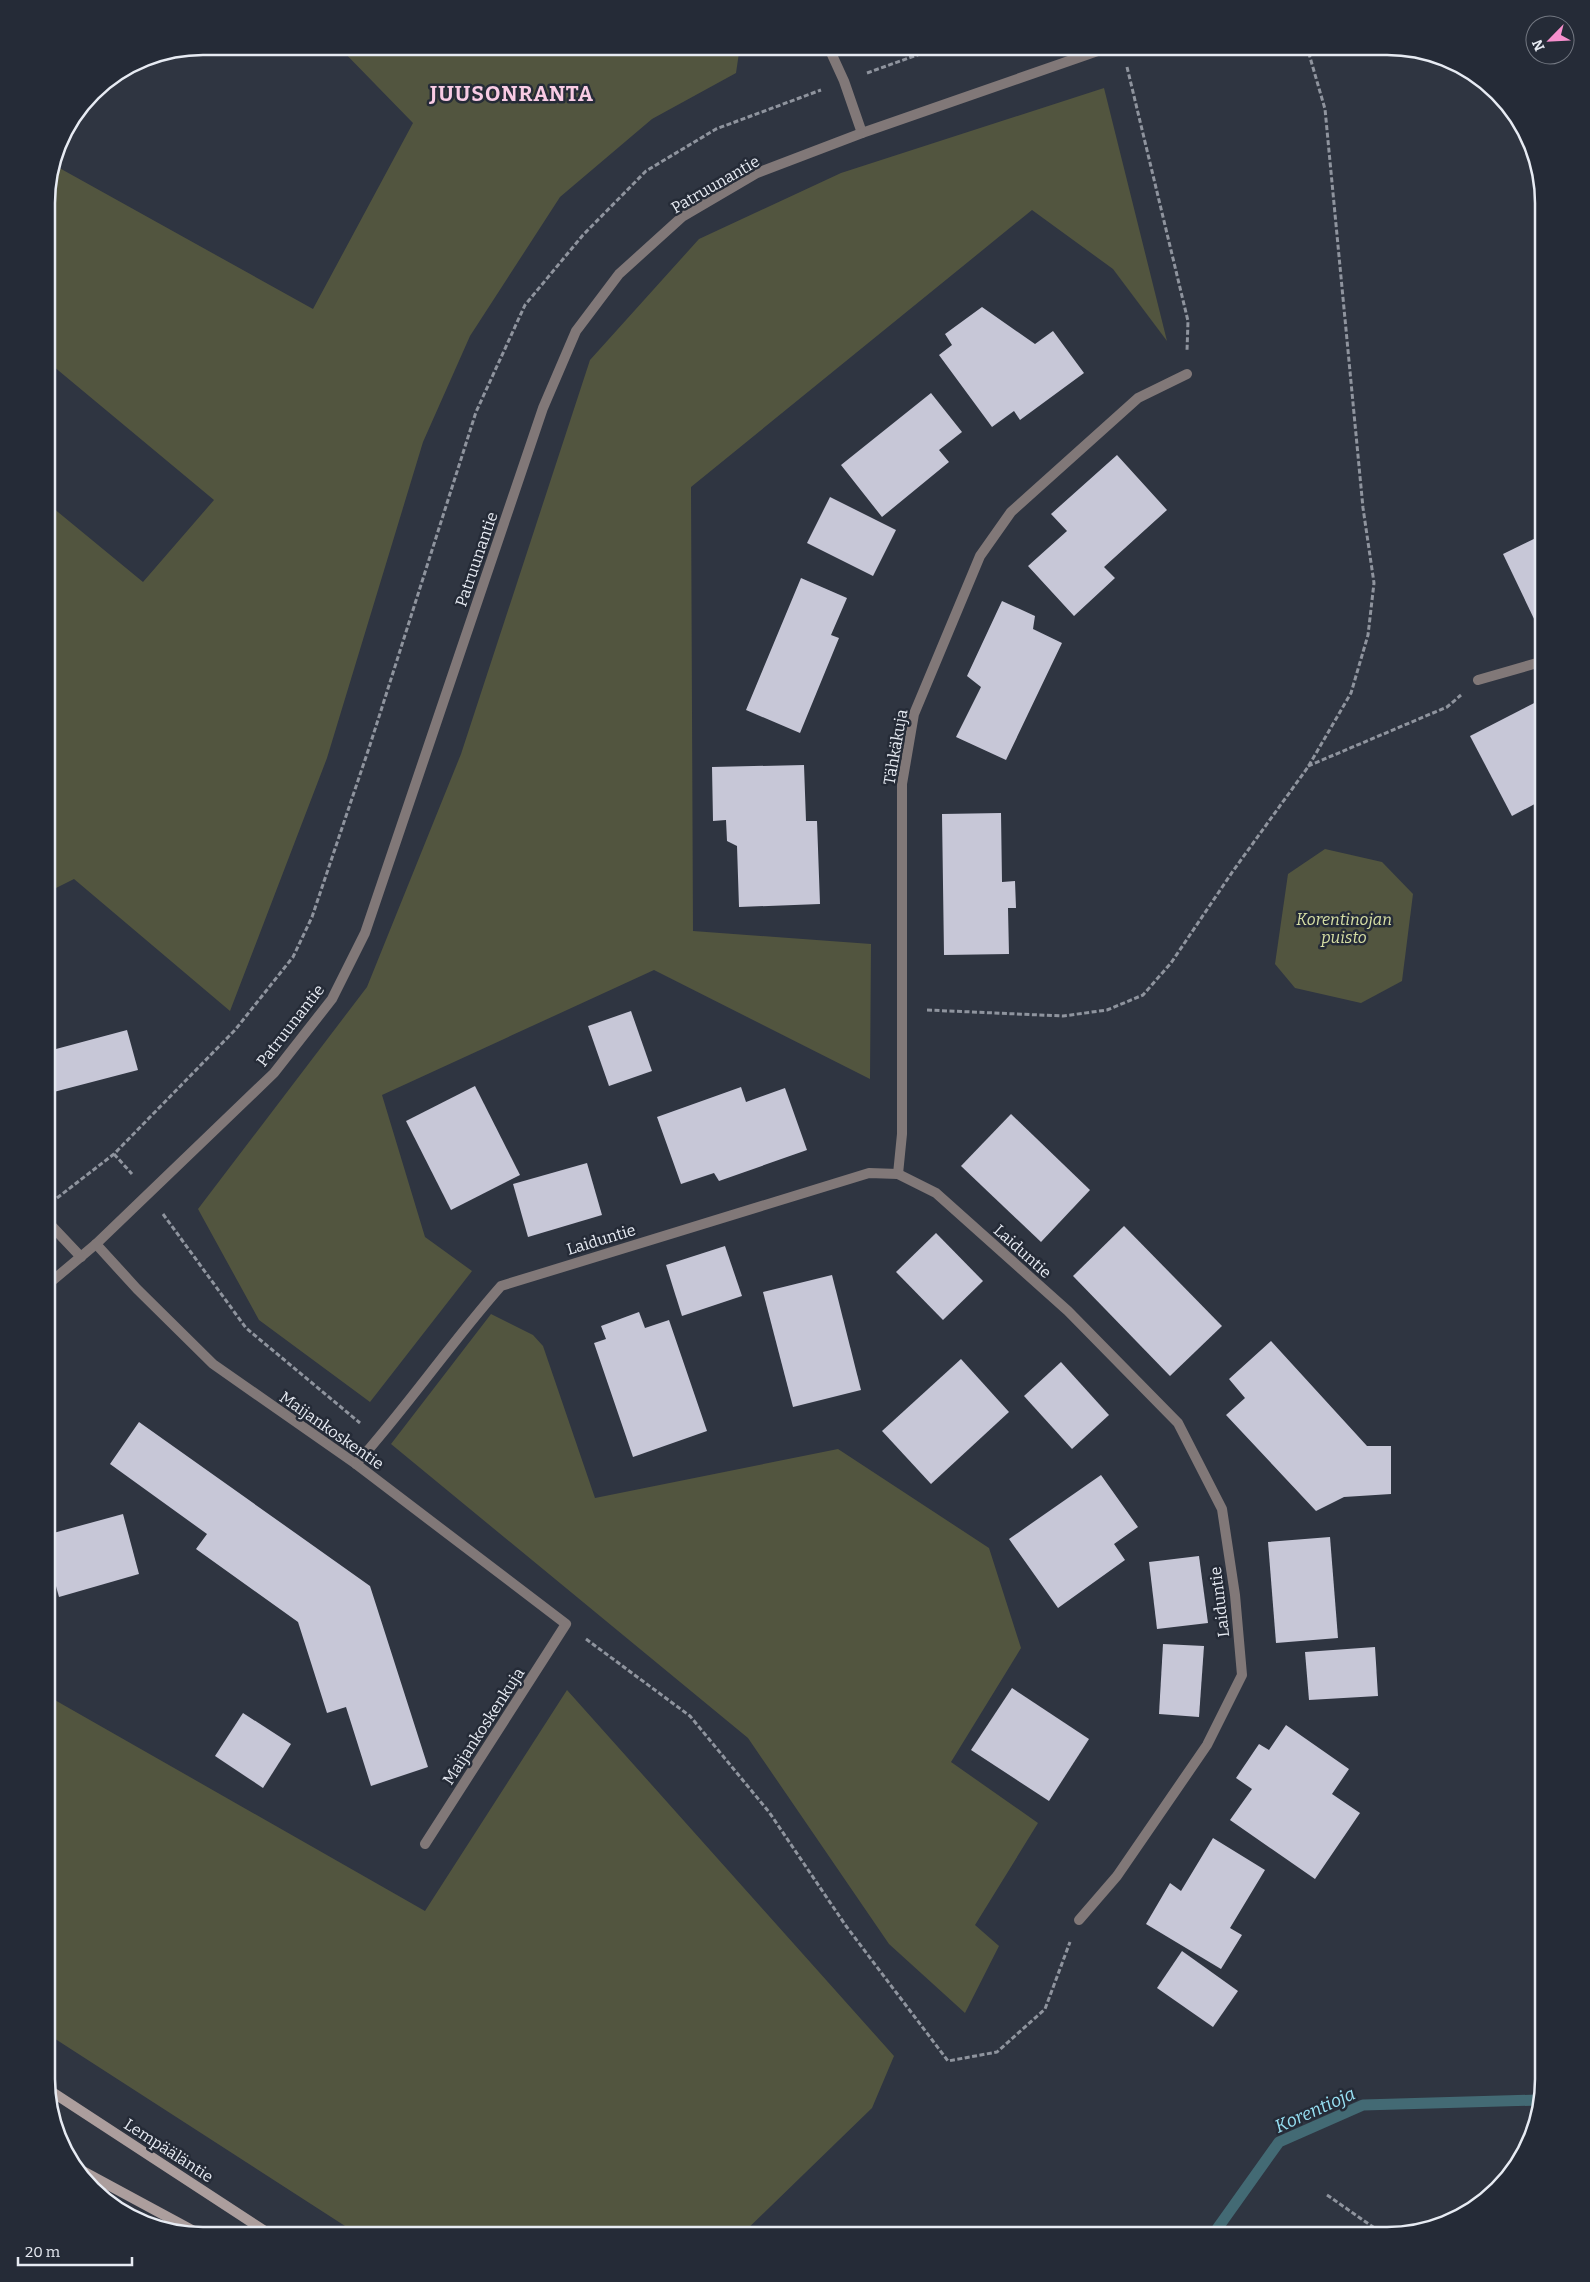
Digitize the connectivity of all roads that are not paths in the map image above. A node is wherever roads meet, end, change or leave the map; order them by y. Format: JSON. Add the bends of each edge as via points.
{"nodes":[{"id":1,"x":832,"y":55,"type":"edge"},
{"id":2,"x":1086,"y":55,"type":"edge"},
{"id":3,"x":862,"y":132,"type":"junction"},
{"id":4,"x":1187,"y":374,"type":"road end"},
{"id":5,"x":1535,"y":664,"type":"edge"},
{"id":6,"x":1478,"y":680,"type":"road end"},
{"id":7,"x":898,"y":1174,"type":"junction"},
{"id":8,"x":55,"y":1230,"type":"edge"},
{"id":9,"x":96,"y":1244,"type":"junction"},
{"id":10,"x":81,"y":1257,"type":"junction"},
{"id":11,"x":55,"y":1279,"type":"edge"},
{"id":12,"x":356,"y":1464,"type":"junction"},
{"id":13,"x":566,"y":1624,"type":"joint"},
{"id":14,"x":425,"y":1844,"type":"dead end"},
{"id":15,"x":1079,"y":1920,"type":"road end"},
{"id":16,"x":56,"y":2094,"type":"edge"},
{"id":17,"x":91,"y":2175,"type":"edge"},
{"id":18,"x":183,"y":2225,"type":"edge"},
{"id":19,"x":257,"y":2227,"type":"edge"}],
"edges":[{"from":1,"to":3,"type":"street"},
{"from":2,"to":3,"type":"street","name":"Patruunantie"},
{"from":3,"to":9,"type":"street","name":"Patruunantie","via":[[757,173],[682,217],[619,274],[576,331],[543,408],[361,941],[332,999],[274,1073]]},
{"from":4,"to":7,"type":"street","name":"Tähkäkuja","via":[[1138,398],[1011,512],[980,556],[914,714],[902,784],[902,1134]]},
{"from":5,"to":6,"type":"street"},
{"from":7,"to":12,"type":"street","name":"Laiduntie","via":[[870,1173],[501,1286]]},
{"from":7,"to":15,"type":"street","name":"Laiduntie","via":[[936,1193],[1068,1311],[1178,1423],[1222,1509],[1235,1595],[1242,1675],[1207,1744],[1117,1876]]},
{"from":8,"to":10,"type":"street"},
{"from":9,"to":10,"type":"street","name":"Patruunantie"},
{"from":9,"to":12,"type":"street","name":"Maijankoskentie","via":[[213,1364]]},
{"from":10,"to":11,"type":"street","name":"Patruunantie"},
{"from":12,"to":13,"type":"street","name":"Maijankoskentie"},
{"from":13,"to":14,"type":"street","name":"Maijankoskenkuja"},
{"from":16,"to":19,"type":"main road","name":"Lempääläntie"},
{"from":17,"to":18,"type":"main road"}]}
